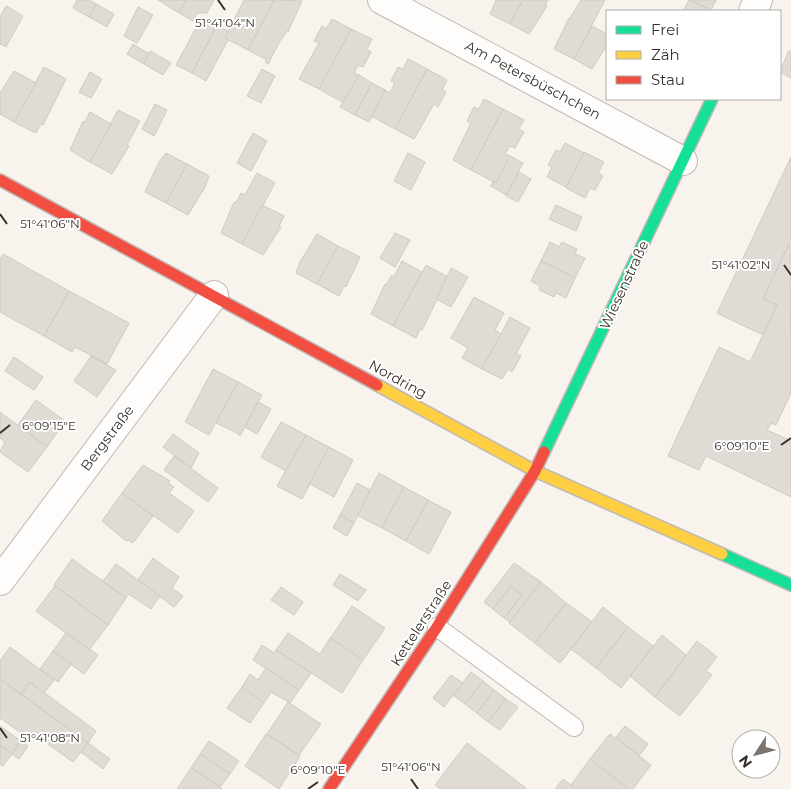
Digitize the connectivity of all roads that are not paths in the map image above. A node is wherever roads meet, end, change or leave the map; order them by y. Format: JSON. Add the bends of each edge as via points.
{"nodes":[{"id":1,"x":382,"y":0,"type":"edge"},
{"id":2,"x":712,"y":100,"type":"edge"},
{"id":3,"x":683,"y":160,"type":"junction"},
{"id":4,"x":0,"y":180,"type":"edge"},
{"id":5,"x":214,"y":295,"type":"junction"},
{"id":6,"x":535,"y":471,"type":"junction"},
{"id":7,"x":0,"y":581,"type":"edge"},
{"id":8,"x":791,"y":585,"type":"edge"},
{"id":9,"x":437,"y":627,"type":"junction"},
{"id":10,"x":574,"y":727,"type":"dead end"},
{"id":11,"x":329,"y":789,"type":"edge"}],
"edges":[{"from":1,"to":3,"type":"street","name":"Am Petersbüschchen"},
{"from":2,"to":3,"type":"street","name":"Wiesenstraße"},
{"from":3,"to":6,"type":"street","name":"Wiesenstraße"},
{"from":4,"to":5,"type":"street","name":"Nordring"},
{"from":5,"to":6,"type":"street","name":"Nordring"},
{"from":5,"to":7,"type":"street","name":"Bergstraße"},
{"from":6,"to":8,"type":"street","name":"Nordring"},
{"from":6,"to":9,"type":"street","name":"Kettelerstraße"},
{"from":9,"to":10,"type":"lane"},
{"from":9,"to":11,"type":"street","name":"Kettelerstraße"}]}
